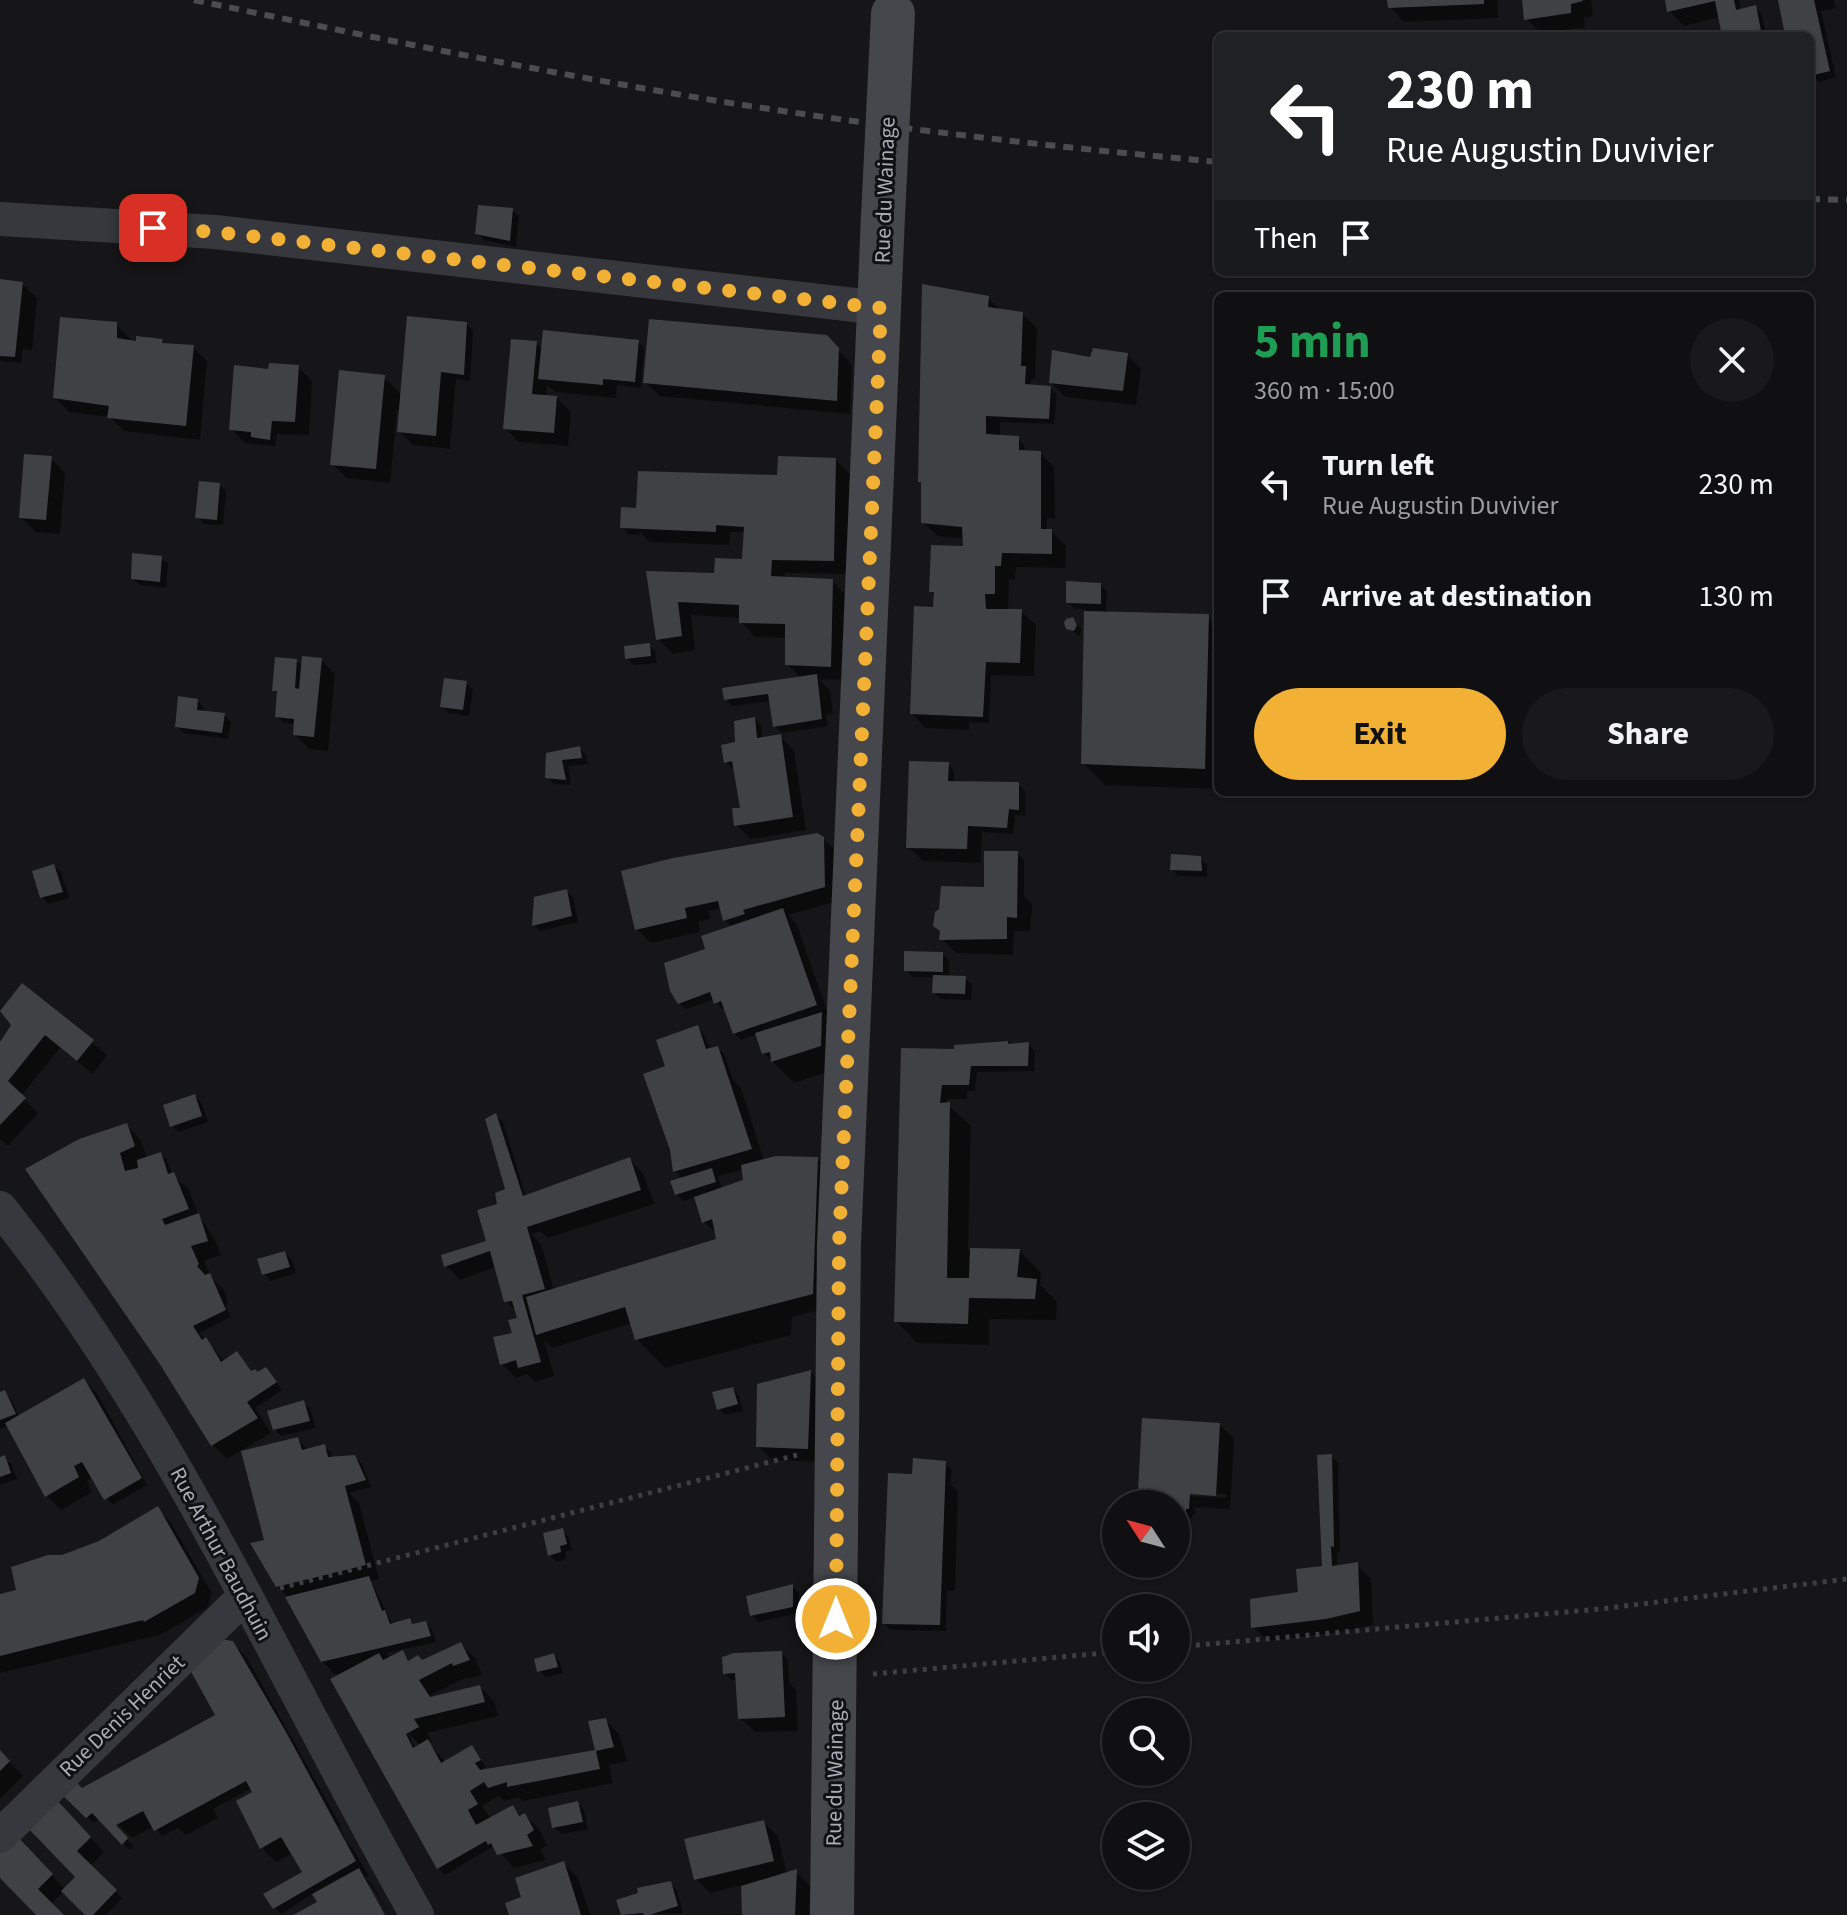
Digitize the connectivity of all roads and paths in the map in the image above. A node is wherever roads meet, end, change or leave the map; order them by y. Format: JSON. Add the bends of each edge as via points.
{"nodes":[{"id":1,"x":893,"y":7,"type":"edge"},
{"id":2,"x":0,"y":219,"type":"edge"},
{"id":3,"x":881,"y":308,"type":"junction"},
{"id":4,"x":0,"y":1208,"type":"edge"},
{"id":5,"x":837,"y":1445,"type":"junction"},
{"id":6,"x":1847,"y":1579,"type":"edge"},
{"id":7,"x":244,"y":1597,"type":"junction"},
{"id":8,"x":1190,"y":1646,"type":"edge"},
{"id":9,"x":1102,"y":1653,"type":"edge"},
{"id":10,"x":836,"y":1677,"type":"junction"},
{"id":11,"x":0,"y":1836,"type":"edge"},
{"id":12,"x":417,"y":1915,"type":"edge"},
{"id":13,"x":832,"y":1915,"type":"edge"}],
"edges":[{"from":1,"to":3,"type":"main road","name":"Rue du Wainage","bridge":true},
{"from":2,"to":3,"type":"street","via":[[215,232]]},
{"from":3,"to":5,"type":"main road","name":"Rue du Wainage","via":[[839,1244]]},
{"from":4,"to":7,"type":"street","name":"Rue Arthur Baudhuin","via":[[97,1341],[170,1458]]},
{"from":5,"to":7,"type":"path"},
{"from":5,"to":10,"type":"main road","name":"Rue du Wainage"},
{"from":6,"to":8,"type":"path","via":[[1600,1609]]},
{"from":7,"to":11,"type":"street","name":"Rue Denis Henriet"},
{"from":7,"to":12,"type":"street","name":"Rue Arthur Baudhuin"},
{"from":9,"to":10,"type":"path"},
{"from":10,"to":13,"type":"main road","name":"Rue du Wainage"}]}
